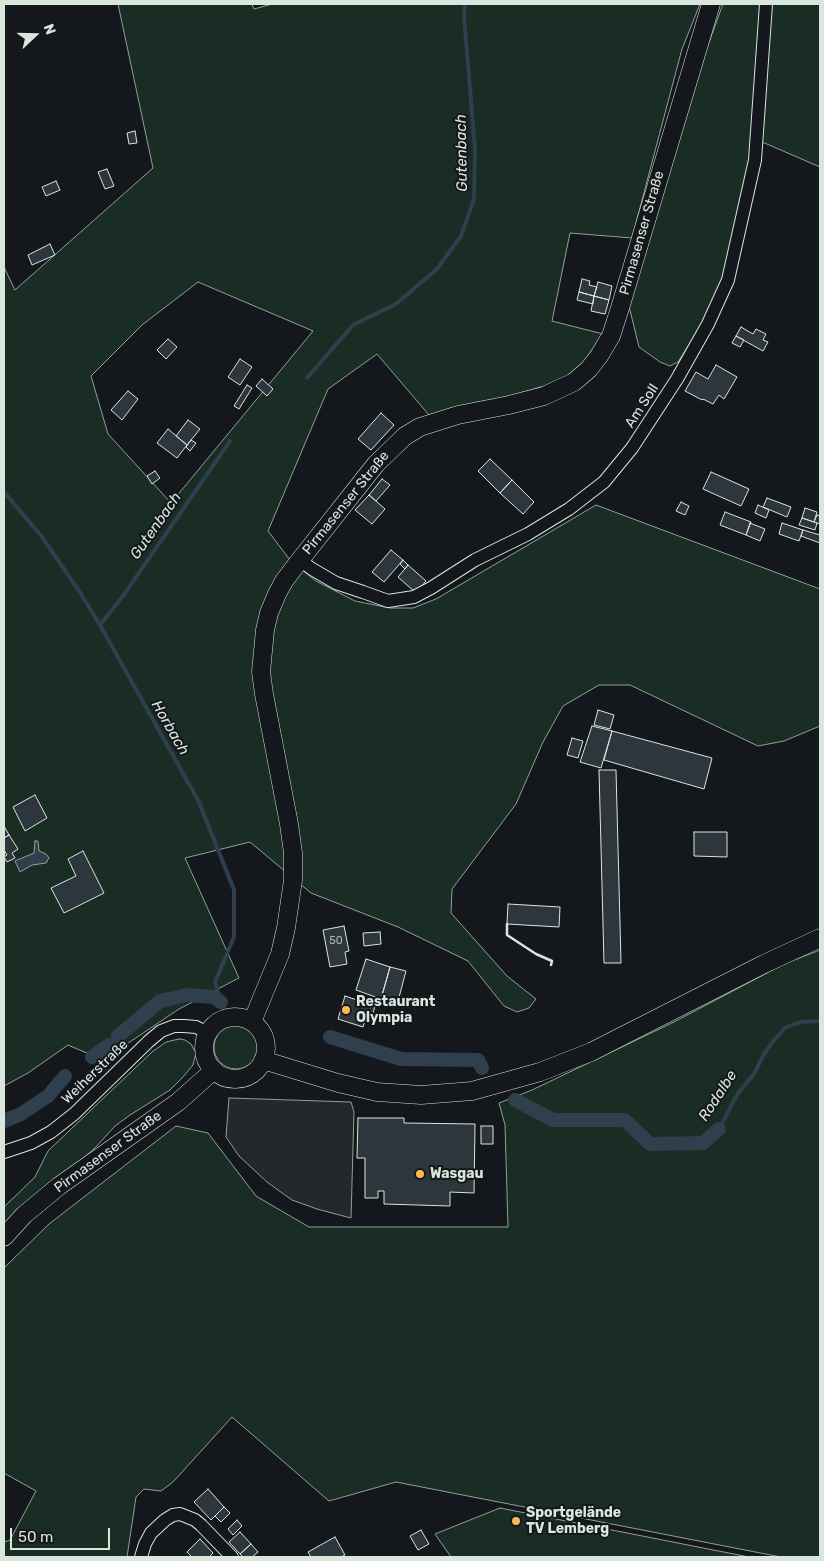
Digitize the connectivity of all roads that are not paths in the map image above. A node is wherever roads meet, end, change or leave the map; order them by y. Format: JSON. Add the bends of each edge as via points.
{"nodes":[{"id":1,"x":711,"y":4,"type":"edge"},
{"id":2,"x":766,"y":4,"type":"edge"},
{"id":3,"x":300,"y":560,"type":"junction"},
{"id":4,"x":820,"y":938,"type":"edge"},
{"id":5,"x":252,"y":1022,"type":"junction"},
{"id":6,"x":208,"y":1032,"type":"junction"},
{"id":7,"x":263,"y":1060,"type":"junction"},
{"id":8,"x":214,"y":1070,"type":"junction"},
{"id":9,"x":4,"y":1152,"type":"edge"},
{"id":10,"x":4,"y":1237,"type":"edge"},
{"id":11,"x":140,"y":1557,"type":"edge"},
{"id":12,"x":232,"y":1557,"type":"edge"}],
"edges":[{"from":1,"to":3,"type":"main road","name":"Pirmasenser Straße","via":[[620,308],[600,356],[574,382],[544,396],[450,417],[405,436],[376,464]]},
{"from":2,"to":3,"type":"street","name":"Am Soll","via":[[754,160],[728,280],[677,379],[632,448],[604,482],[569,509],[528,534],[475,560],[414,597],[388,601],[336,583]]},
{"from":3,"to":5,"type":"main road","name":"Pirmasenser Straße","via":[[284,580],[269,613],[262,651],[261,672],[289,824],[293,880],[280,954]]},
{"from":4,"to":7,"type":"main road","via":[[584,1055],[540,1072],[472,1091],[421,1095],[377,1092]]},
{"from":5,"to":6,"type":"main road","via":[[242,1018],[223,1019]]},
{"from":5,"to":7,"type":"main road","via":[[263,1035],[266,1052]]},
{"from":6,"to":8,"type":"main road","via":[[204,1048],[208,1064]]},
{"from":6,"to":9,"type":"street","name":"Weiherstraße","via":[[196,1027],[174,1026],[161,1032],[51,1132],[31,1144]]},
{"from":7,"to":8,"type":"main road","via":[[253,1073],[237,1079]]},
{"from":8,"to":10,"type":"main road","name":"Pirmasenser Straße","via":[[178,1102],[59,1186],[24,1215]]},
{"from":11,"to":12,"type":"street","via":[[151,1533],[172,1515],[180,1514],[195,1520]]}]}
